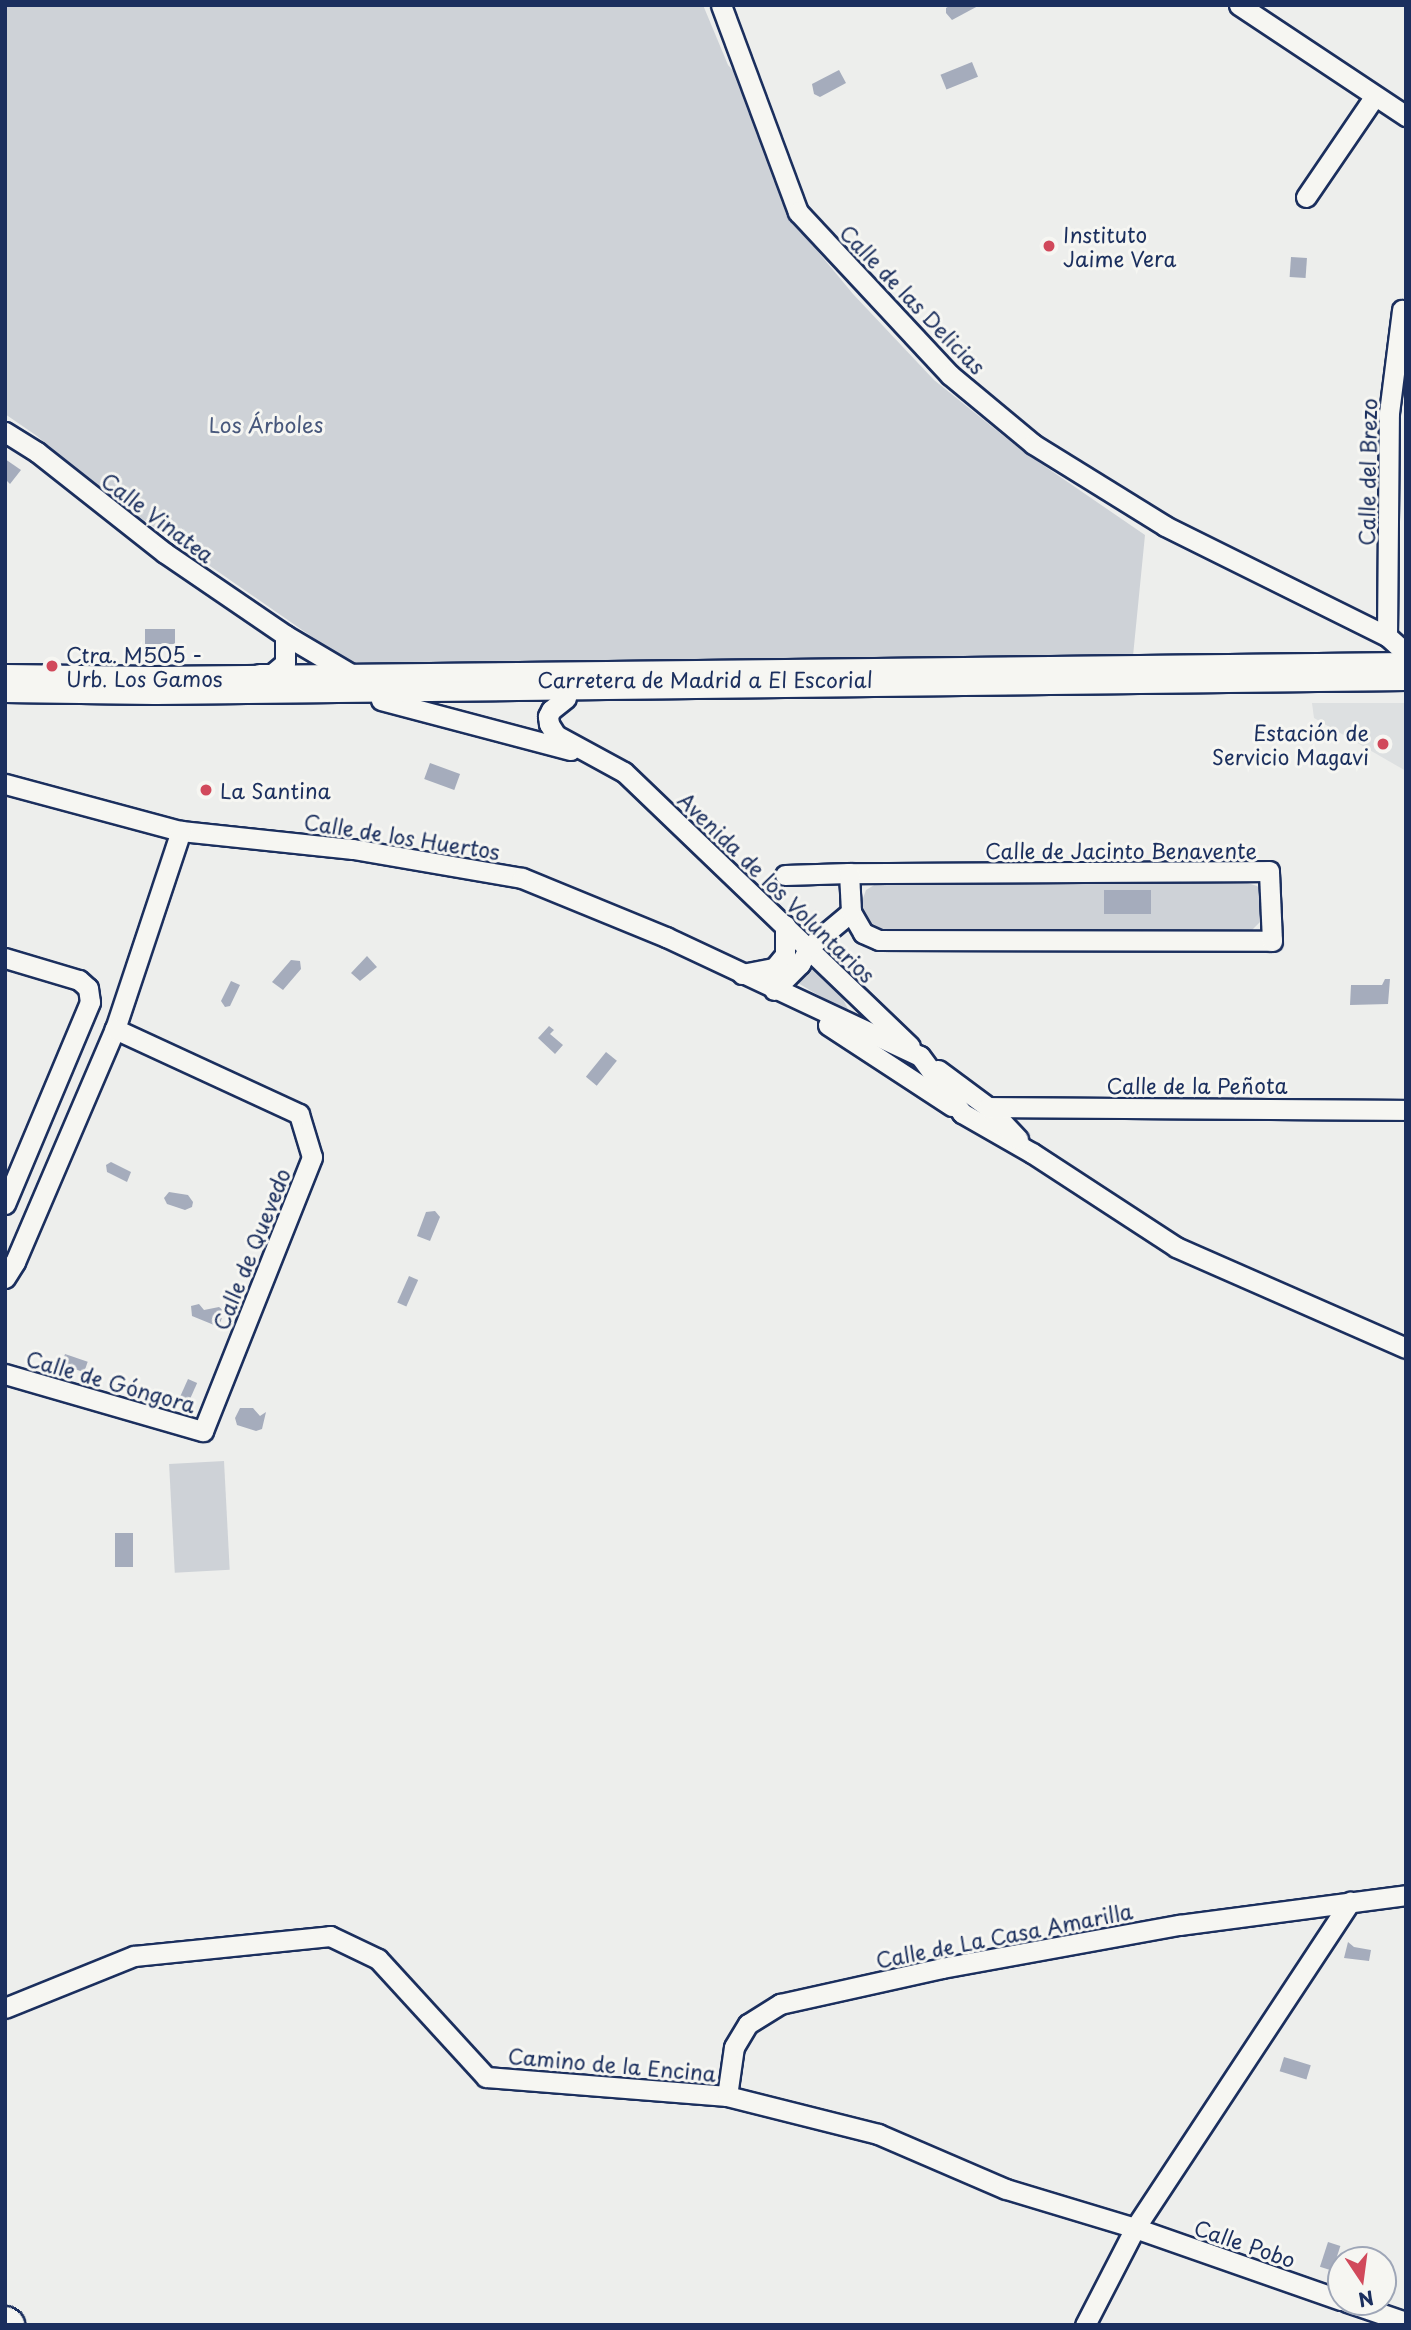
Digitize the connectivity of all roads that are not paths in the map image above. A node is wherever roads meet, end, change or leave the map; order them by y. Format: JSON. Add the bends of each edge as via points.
{"nodes":[{"id":1,"x":721,"y":5,"type":"edge"},
{"id":2,"x":1239,"y":5,"type":"edge"},
{"id":3,"x":1375,"y":96,"type":"junction"},
{"id":4,"x":1406,"y":116,"type":"edge"},
{"id":5,"x":1306,"y":197,"type":"dead end"},
{"id":6,"x":1402,"y":310,"type":"dead end"},
{"id":7,"x":5,"y":432,"type":"edge"},
{"id":8,"x":285,"y":635,"type":"junction"},
{"id":9,"x":1387,"y":636,"type":"junction"},
{"id":10,"x":1406,"y":653,"type":"edge"},
{"id":11,"x":1406,"y":671,"type":"edge"},
{"id":12,"x":5,"y":683,"type":"edge"},
{"id":13,"x":155,"y":685,"type":"junction"},
{"id":14,"x":1406,"y":688,"type":"edge"},
{"id":15,"x":372,"y":691,"type":"junction"},
{"id":16,"x":566,"y":698,"type":"junction"},
{"id":17,"x":5,"y":699,"type":"edge"},
{"id":18,"x":597,"y":757,"type":"junction"},
{"id":19,"x":5,"y":784,"type":"edge"},
{"id":20,"x":181,"y":831,"type":"junction"},
{"id":21,"x":849,"y":873,"type":"junction"},
{"id":22,"x":785,"y":875,"type":"dead end"},
{"id":23,"x":851,"y":912,"type":"junction"},
{"id":24,"x":785,"y":925,"type":"junction"},
{"id":25,"x":809,"y":947,"type":"junction"},
{"id":26,"x":5,"y":958,"type":"edge"},
{"id":27,"x":742,"y":974,"type":"junction"},
{"id":28,"x":774,"y":990,"type":"junction"},
{"id":29,"x":115,"y":1028,"type":"junction"},
{"id":30,"x":920,"y":1056,"type":"junction"},
{"id":31,"x":989,"y":1107,"type":"junction"},
{"id":32,"x":1406,"y":1110,"type":"edge"},
{"id":33,"x":962,"y":1113,"type":"junction"},
{"id":34,"x":1032,"y":1153,"type":"junction"},
{"id":35,"x":5,"y":1204,"type":"edge"},
{"id":36,"x":5,"y":1278,"type":"edge"},
{"id":37,"x":1406,"y":1348,"type":"edge"},
{"id":38,"x":5,"y":1374,"type":"edge"},
{"id":39,"x":203,"y":1432,"type":"joint"},
{"id":40,"x":1406,"y":1895,"type":"edge"},
{"id":41,"x":1350,"y":1902,"type":"junction"},
{"id":42,"x":5,"y":2008,"type":"edge"},
{"id":43,"x":727,"y":2096,"type":"junction"},
{"id":44,"x":1135,"y":2228,"type":"junction"},
{"id":45,"x":1327,"y":2295,"type":"edge"},
{"id":46,"x":1388,"y":2316,"type":"edge"},
{"id":47,"x":1406,"y":2322,"type":"edge"},
{"id":48,"x":1084,"y":2325,"type":"edge"}],
"edges":[{"from":1,"to":9,"type":"street","name":"Calle de las Delicias","via":[[798,212],[950,375],[1033,444],[1165,526]]},
{"from":2,"to":3,"type":"street"},
{"from":3,"to":4,"type":"street"},
{"from":3,"to":5,"type":"street"},
{"from":6,"to":9,"type":"street","name":"Calle del Brezo","via":[[1389,413]]},
{"from":7,"to":8,"type":"street","name":"Calle Vinatea","via":[[165,554]]},
{"from":8,"to":13,"type":"street","via":[[285,663],[272,674],[206,676]]},
{"from":8,"to":15,"type":"street","name":"Calle Vinatea"},
{"from":9,"to":10,"type":"street","name":"Calle de las Delicias"},
{"from":11,"to":15,"type":"highway","name":"Carretera de Madrid a El Escorial"},
{"from":12,"to":13,"type":"highway","name":"Carretera de Madrid a El Escorial"},
{"from":13,"to":15,"type":"highway","name":"Carretera de Madrid a El Escorial"},
{"from":14,"to":16,"type":"highway","name":"Carretera de Madrid a El Escorial"},
{"from":15,"to":16,"type":"highway","name":"Carretera de Madrid a El Escorial"},
{"from":15,"to":17,"type":"highway","name":"Carretera de Madrid a El Escorial"},
{"from":15,"to":18,"type":"street","name":"Avenida de los Voluntarios"},
{"from":16,"to":18,"type":"street","name":"Avenida de los Voluntarios","via":[[551,710],[548,724],[564,741]]},
{"from":18,"to":24,"type":"street","name":"Avenida de los Voluntarios","via":[[624,772]]},
{"from":19,"to":20,"type":"street","name":"Calle de los Huertos"},
{"from":20,"to":27,"type":"street","name":"Calle de los Huertos","via":[[353,849],[522,878],[666,937]]},
{"from":20,"to":29,"type":"street"},
{"from":21,"to":22,"type":"street","name":"Calle de Jacinto Benavente"},
{"from":21,"to":23,"type":"street"},
{"from":21,"to":23,"type":"street","name":"Calle de Jacinto Benavente","via":[[1269,872],[1272,941],[879,940],[863,933]]},
{"from":23,"to":25,"type":"street"},
{"from":24,"to":25,"type":"street","name":"Avenida de los Voluntarios"},
{"from":24,"to":27,"type":"street","via":[[785,954],[774,968]]},
{"from":25,"to":28,"type":"street","via":[[800,964]]},
{"from":25,"to":30,"type":"street","name":"Avenida de los Voluntarios"},
{"from":26,"to":35,"type":"street","via":[[79,980],[88,988],[90,1002]]},
{"from":27,"to":28,"type":"street","name":"Calle de los Huertos"},
{"from":28,"to":30,"type":"street","name":"Calle de los Huertos"},
{"from":28,"to":33,"type":"street","name":"Calle de los Huertos"},
{"from":29,"to":36,"type":"street"},
{"from":29,"to":39,"type":"street","name":"Calle de Quevedo","via":[[299,1114],[312,1157]]},
{"from":30,"to":31,"type":"street","name":"Avenida de los Voluntarios"},
{"from":30,"to":33,"type":"street","name":"Avenida de los Voluntarios"},
{"from":31,"to":32,"type":"street","name":"Calle de la Peñota"},
{"from":31,"to":34,"type":"street","name":"Avenida de los Voluntarios"},
{"from":33,"to":34,"type":"street","name":"Avenida de los Voluntarios"},
{"from":34,"to":37,"type":"street","name":"Avenida de los Voluntarios","via":[[1176,1247]]},
{"from":38,"to":39,"type":"street","name":"Calle de Góngora"},
{"from":40,"to":41,"type":"street","name":"Calle de La Casa Amarilla"},
{"from":41,"to":43,"type":"street","name":"Calle de La Casa Amarilla","via":[[1179,1924],[780,2004],[748,2024],[734,2048]]},
{"from":41,"to":44,"type":"street"},
{"from":42,"to":43,"type":"street","name":"Camino de la Encina","via":[[134,1956],[330,1936],[378,1959],[486,2077]]},
{"from":43,"to":44,"type":"street","name":"Camino de la Encina","via":[[878,2134],[1006,2189]]},
{"from":44,"to":45,"type":"street","name":"Calle Pobo"},
{"from":44,"to":48,"type":"street"},
{"from":46,"to":47,"type":"street"}]}
